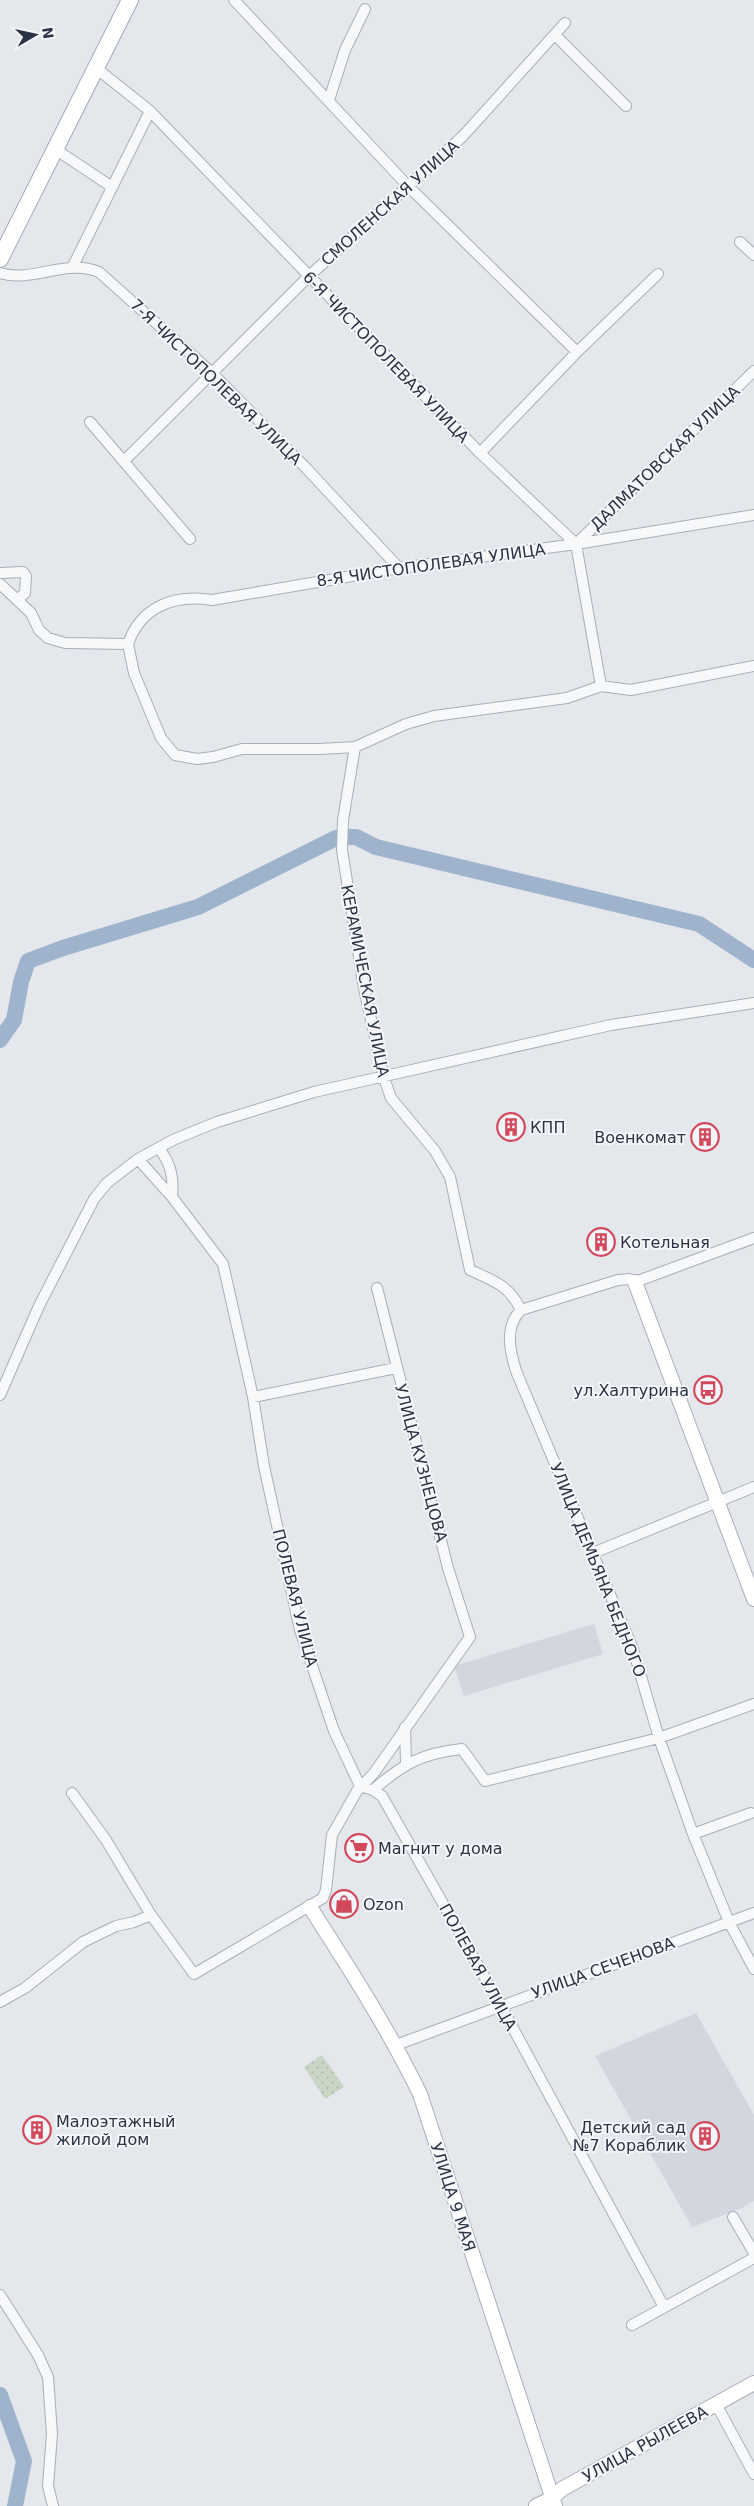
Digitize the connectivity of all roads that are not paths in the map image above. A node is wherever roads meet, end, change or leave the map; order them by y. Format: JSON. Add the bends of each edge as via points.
{"nodes":[{"id":1,"x":130,"y":0,"type":"edge"},
{"id":2,"x":234,"y":0,"type":"edge"},
{"id":3,"x":364,"y":9,"type":"dead end"},
{"id":4,"x":565,"y":23,"type":"dead end"},
{"id":5,"x":554,"y":35,"type":"junction"},
{"id":6,"x":96,"y":68,"type":"junction"},
{"id":7,"x":329,"y":100,"type":"junction"},
{"id":8,"x":626,"y":106,"type":"dead end"},
{"id":9,"x":150,"y":111,"type":"junction"},
{"id":10,"x":55,"y":149,"type":"junction"},
{"id":11,"x":407,"y":185,"type":"junction"},
{"id":12,"x":112,"y":188,"type":"junction"},
{"id":13,"x":740,"y":242,"type":"dead end"},
{"id":14,"x":754,"y":256,"type":"edge"},
{"id":15,"x":0,"y":259,"type":"edge"},
{"id":16,"x":72,"y":268,"type":"junction"},
{"id":17,"x":0,"y":273,"type":"edge"},
{"id":18,"x":658,"y":274,"type":"dead end"},
{"id":19,"x":308,"y":277,"type":"junction"},
{"id":20,"x":577,"y":352,"type":"junction"},
{"id":21,"x":754,"y":371,"type":"edge"},
{"id":22,"x":211,"y":372,"type":"junction"},
{"id":23,"x":90,"y":422,"type":"dead end"},
{"id":24,"x":480,"y":453,"type":"junction"},
{"id":25,"x":124,"y":461,"type":"junction"},
{"id":26,"x":754,"y":515,"type":"edge"},
{"id":27,"x":190,"y":539,"type":"dead end"},
{"id":28,"x":576,"y":544,"type":"junction"},
{"id":29,"x":399,"y":568,"type":"junction"},
{"id":30,"x":0,"y":573,"type":"edge"},
{"id":31,"x":0,"y":584,"type":"edge"},
{"id":32,"x":18,"y":599,"type":"junction"},
{"id":33,"x":128,"y":644,"type":"junction"},
{"id":34,"x":754,"y":666,"type":"edge"},
{"id":35,"x":601,"y":686,"type":"junction"},
{"id":36,"x":355,"y":747,"type":"junction"},
{"id":37,"x":754,"y":1003,"type":"edge"},
{"id":38,"x":384,"y":1078,"type":"junction"},
{"id":39,"x":159,"y":1148,"type":"junction"},
{"id":40,"x":138,"y":1159,"type":"junction"},
{"id":41,"x":172,"y":1197,"type":"junction"},
{"id":42,"x":754,"y":1238,"type":"edge"},
{"id":43,"x":635,"y":1282,"type":"junction"},
{"id":44,"x":377,"y":1288,"type":"dead end"},
{"id":45,"x":522,"y":1310,"type":"junction"},
{"id":46,"x":396,"y":1368,"type":"junction"},
{"id":47,"x":0,"y":1395,"type":"edge"},
{"id":48,"x":253,"y":1397,"type":"junction"},
{"id":49,"x":754,"y":1487,"type":"edge"},
{"id":50,"x":717,"y":1501,"type":"junction"},
{"id":51,"x":593,"y":1553,"type":"junction"},
{"id":52,"x":754,"y":1596,"type":"edge"},
{"id":53,"x":754,"y":1704,"type":"edge"},
{"id":54,"x":405,"y":1728,"type":"junction"},
{"id":55,"x":659,"y":1738,"type":"junction"},
{"id":56,"x":406,"y":1763,"type":"junction"},
{"id":57,"x":360,"y":1786,"type":"junction"},
{"id":58,"x":373,"y":1790,"type":"junction"},
{"id":59,"x":72,"y":1793,"type":"dead end"},
{"id":60,"x":751,"y":1813,"type":"dead end"},
{"id":61,"x":693,"y":1834,"type":"junction"},
{"id":62,"x":310,"y":1906,"type":"junction"},
{"id":63,"x":754,"y":1913,"type":"edge"},
{"id":64,"x":151,"y":1915,"type":"junction"},
{"id":65,"x":729,"y":1922,"type":"junction"},
{"id":66,"x":754,"y":1969,"type":"edge"},
{"id":67,"x":0,"y":2002,"type":"edge"},
{"id":68,"x":501,"y":2006,"type":"junction"},
{"id":69,"x":396,"y":2045,"type":"junction"},
{"id":70,"x":733,"y":2217,"type":"dead end"},
{"id":71,"x":754,"y":2253,"type":"edge"},
{"id":72,"x":754,"y":2258,"type":"edge"},
{"id":73,"x":0,"y":2295,"type":"edge"},
{"id":74,"x":664,"y":2307,"type":"junction"},
{"id":75,"x":632,"y":2325,"type":"dead end"},
{"id":76,"x":754,"y":2382,"type":"edge"},
{"id":77,"x":716,"y":2404,"type":"junction"},
{"id":78,"x":754,"y":2474,"type":"edge"},
{"id":79,"x":553,"y":2502,"type":"edge"},
{"id":80,"x":53,"y":2506,"type":"edge"},
{"id":81,"x":536,"y":2506,"type":"edge"}],
"edges":[{"from":1,"to":6,"type":"main road"},
{"from":2,"to":7,"type":"street"},
{"from":3,"to":7,"type":"street","via":[[351,33]]},
{"from":4,"to":5,"type":"street","name":"СМОЛЕНСКАЯ УЛИЦА"},
{"from":5,"to":8,"type":"street"},
{"from":5,"to":11,"type":"street","name":"СМОЛЕНСКАЯ УЛИЦА","via":[[464,136]]},
{"from":6,"to":9,"type":"street","name":"6-Я ЧИСТОПОЛЕВАЯ УЛИЦА"},
{"from":6,"to":10,"type":"main road"},
{"from":7,"to":11,"type":"street"},
{"from":9,"to":12,"type":"street"},
{"from":9,"to":19,"type":"street","name":"6-Я ЧИСТОПОЛЕВАЯ УЛИЦА"},
{"from":10,"to":12,"type":"street"},
{"from":10,"to":15,"type":"main road"},
{"from":11,"to":19,"type":"street","name":"СМОЛЕНСКАЯ УЛИЦА"},
{"from":11,"to":20,"type":"street"},
{"from":12,"to":16,"type":"street"},
{"from":13,"to":14,"type":"street"},
{"from":16,"to":17,"type":"street","name":"7-Я ЧИСТОПОЛЕВАЯ УЛИЦА","via":[[18,275]]},
{"from":16,"to":22,"type":"street","name":"7-Я ЧИСТОПОЛЕВАЯ УЛИЦА","via":[[91,268],[100,272]]},
{"from":18,"to":20,"type":"street"},
{"from":19,"to":22,"type":"street","name":"СМОЛЕНСКАЯ УЛИЦА"},
{"from":19,"to":24,"type":"street","name":"6-Я ЧИСТОПОЛЕВАЯ УЛИЦА"},
{"from":20,"to":24,"type":"street"},
{"from":21,"to":28,"type":"street","name":"ДАЛМАТОВСКАЯ УЛИЦА"},
{"from":22,"to":25,"type":"street","name":"СМОЛЕНСКАЯ УЛИЦА"},
{"from":22,"to":29,"type":"street","name":"7-Я ЧИСТОПОЛЕВАЯ УЛИЦА"},
{"from":23,"to":25,"type":"street"},
{"from":24,"to":28,"type":"street","name":"6-Я ЧИСТОПОЛЕВАЯ УЛИЦА"},
{"from":25,"to":27,"type":"street"},
{"from":26,"to":28,"type":"street","name":"8-Я ЧИСТОПОЛЕВАЯ УЛИЦА"},
{"from":28,"to":29,"type":"street","name":"8-Я ЧИСТОПОЛЕВАЯ УЛИЦА"},
{"from":28,"to":35,"type":"street"},
{"from":29,"to":33,"type":"street","name":"8-Я ЧИСТОПОЛЕВАЯ УЛИЦА","via":[[212,600],[183,598],[165,602],[141,620],[132,631]]},
{"from":30,"to":32,"type":"street","via":[[23,572],[26,576],[25,593]]},
{"from":31,"to":32,"type":"street"},
{"from":32,"to":33,"type":"street","via":[[48,638],[64,643]]},
{"from":33,"to":36,"type":"street","via":[[134,673],[161,738],[175,754],[197,758],[242,749]]},
{"from":34,"to":35,"type":"street","via":[[631,690]]},
{"from":35,"to":36,"type":"street","via":[[567,698],[434,716],[406,724]]},
{"from":36,"to":38,"type":"street","name":"КЕРАМИЧЕСКАЯ УЛИЦА","via":[[343,820],[342,850],[364,988]]},
{"from":37,"to":38,"type":"street","via":[[611,1025]]},
{"from":38,"to":39,"type":"street","via":[[314,1092],[266,1106],[217,1122]]},
{"from":38,"to":45,"type":"street","name":"КЕРАМИЧЕСКАЯ УЛИЦА","via":[[391,1098],[435,1151],[450,1177],[470,1270],[505,1287]]},
{"from":39,"to":40,"type":"street"},
{"from":39,"to":41,"type":"street","via":[[169,1164],[174,1182]]},
{"from":40,"to":41,"type":"street","name":"ПОЛЕВАЯ УЛИЦА"},
{"from":40,"to":47,"type":"street","via":[[107,1183],[90,1206],[39,1306]]},
{"from":41,"to":48,"type":"street","name":"ПОЛЕВАЯ УЛИЦА","via":[[223,1264]]},
{"from":42,"to":43,"type":"street"},
{"from":43,"to":45,"type":"street","via":[[618,1280]]},
{"from":43,"to":50,"type":"street"},
{"from":44,"to":46,"type":"street","name":"УЛИЦА КУЗНЕЦОВА"},
{"from":45,"to":51,"type":"street","name":"УЛИЦА ДЕМЬЯНА БЕДНОГО","via":[[511,1325],[509,1343],[512,1356]]},
{"from":46,"to":48,"type":"street"},
{"from":46,"to":54,"type":"street","name":"УЛИЦА КУЗНЕЦОВА","via":[[448,1568],[470,1637]]},
{"from":48,"to":57,"type":"street","name":"ПОЛЕВАЯ УЛИЦА","via":[[266,1475],[300,1630],[334,1731]]},
{"from":49,"to":50,"type":"street"},
{"from":50,"to":51,"type":"street"},
{"from":50,"to":52,"type":"street"},
{"from":51,"to":55,"type":"street","name":"УЛИЦА ДЕМЬЯНА БЕДНОГО","via":[[633,1649]]},
{"from":53,"to":55,"type":"street"},
{"from":54,"to":56,"type":"street"},
{"from":54,"to":57,"type":"street","via":[[374,1773]]},
{"from":55,"to":56,"type":"street","via":[[485,1781],[462,1749],[437,1751]]},
{"from":55,"to":61,"type":"street","name":"УЛИЦА ДЕМЬЯНА БЕДНОГО"},
{"from":56,"to":58,"type":"street"},
{"from":57,"to":58,"type":"street"},
{"from":57,"to":62,"type":"street","via":[[332,1835],[323,1898]]},
{"from":58,"to":68,"type":"street","name":"ПОЛЕВАЯ УЛИЦА","via":[[382,1796]]},
{"from":59,"to":64,"type":"street","via":[[106,1840]]},
{"from":60,"to":61,"type":"street"},
{"from":61,"to":65,"type":"street","name":"УЛИЦА ДЕМЬЯНА БЕДНОГО"},
{"from":62,"to":64,"type":"street","via":[[194,1974]]},
{"from":62,"to":69,"type":"street","name":"УЛИЦА 9 МАЯ"},
{"from":63,"to":65,"type":"street","name":"УЛИЦА СЕЧЕНОВА"},
{"from":64,"to":67,"type":"street","via":[[116,1926],[83,1942],[26,1988]]},
{"from":65,"to":66,"type":"street","name":"УЛИЦА ДЕМЬЯНА БЕДНОГО"},
{"from":65,"to":68,"type":"street","name":"УЛИЦА СЕЧЕНОВА"},
{"from":68,"to":69,"type":"street","name":"УЛИЦА СЕЧЕНОВА"},
{"from":68,"to":74,"type":"street","name":"ПОЛЕВАЯ УЛИЦА"},
{"from":69,"to":79,"type":"street","name":"УЛИЦА 9 МАЯ","via":[[420,2094]]},
{"from":70,"to":71,"type":"street"},
{"from":72,"to":74,"type":"street"},
{"from":73,"to":80,"type":"street","via":[[48,2377],[52,2434],[48,2486]]},
{"from":74,"to":75,"type":"street"},
{"from":76,"to":77,"type":"street","name":"УЛИЦА РЫЛЕЕВА"},
{"from":77,"to":78,"type":"street"},
{"from":77,"to":79,"type":"street","name":"УЛИЦА РЫЛЕЕВА","via":[[562,2489]]},
{"from":79,"to":81,"type":"street","name":"УЛИЦА РЫЛЕЕВА"}]}
